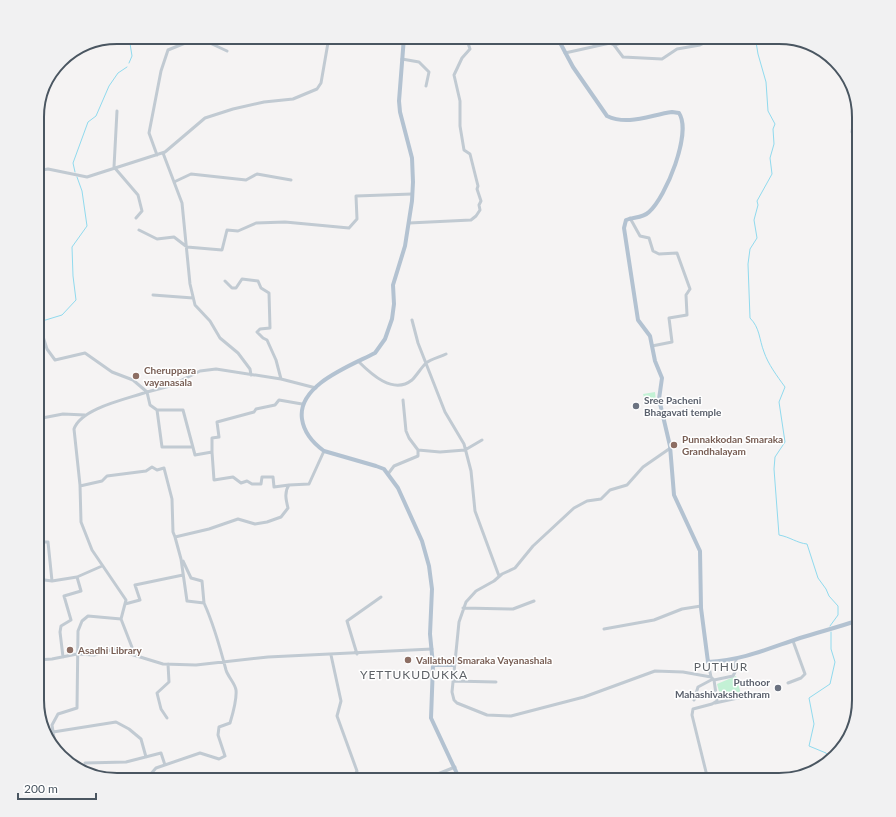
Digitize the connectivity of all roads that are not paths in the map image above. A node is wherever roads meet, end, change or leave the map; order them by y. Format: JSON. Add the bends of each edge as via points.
{"nodes":[{"id":1,"x":183,"y":44,"type":"edge"},
{"id":2,"x":212,"y":44,"type":"edge"},
{"id":3,"x":328,"y":44,"type":"edge"},
{"id":4,"x":403,"y":44,"type":"edge"},
{"id":5,"x":468,"y":44,"type":"edge"},
{"id":6,"x":560,"y":44,"type":"edge"},
{"id":7,"x":605,"y":44,"type":"edge"},
{"id":8,"x":618,"y":44,"type":"edge"},
{"id":9,"x":704,"y":44,"type":"edge"},
{"id":10,"x":614,"y":45,"type":"joint"},
{"id":11,"x":594,"y":46,"type":"joint"},
{"id":12,"x":227,"y":51,"type":"dead end"},
{"id":13,"x":565,"y":53,"type":"junction"},
{"id":14,"x":402,"y":59,"type":"junction"},
{"id":15,"x":426,"y":86,"type":"dead end"},
{"id":16,"x":117,"y":111,"type":"dead end"},
{"id":17,"x":163,"y":153,"type":"junction"},
{"id":18,"x":157,"y":155,"type":"junction"},
{"id":19,"x":114,"y":167,"type":"junction"},
{"id":20,"x":44,"y":170,"type":"edge"},
{"id":21,"x":291,"y":180,"type":"dead end"},
{"id":22,"x":174,"y":182,"type":"junction"},
{"id":23,"x":412,"y":194,"type":"junction"},
{"id":24,"x":136,"y":218,"type":"dead end"},
{"id":25,"x":630,"y":218,"type":"junction"},
{"id":26,"x":409,"y":224,"type":"junction"},
{"id":27,"x":139,"y":230,"type":"dead end"},
{"id":28,"x":187,"y":247,"type":"junction"},
{"id":29,"x":225,"y":281,"type":"dead end"},
{"id":30,"x":152,"y":295,"type":"dead end"},
{"id":31,"x":193,"y":298,"type":"junction"},
{"id":32,"x":412,"y":320,"type":"dead end"},
{"id":33,"x":44,"y":339,"type":"edge"},
{"id":34,"x":652,"y":346,"type":"junction"},
{"id":35,"x":446,"y":354,"type":"dead end"},
{"id":36,"x":358,"y":361,"type":"junction"},
{"id":37,"x":427,"y":362,"type":"junction"},
{"id":38,"x":251,"y":376,"type":"junction"},
{"id":39,"x":281,"y":379,"type":"junction"},
{"id":40,"x":316,"y":388,"type":"junction"},
{"id":41,"x":147,"y":392,"type":"junction"},
{"id":42,"x":403,"y":400,"type":"dead end"},
{"id":43,"x":302,"y":404,"type":"junction"},
{"id":44,"x":157,"y":410,"type":"junction"},
{"id":45,"x":85,"y":415,"type":"junction"},
{"id":46,"x":44,"y":418,"type":"edge"},
{"id":47,"x":482,"y":440,"type":"dead end"},
{"id":48,"x":193,"y":447,"type":"junction"},
{"id":49,"x":669,"y":449,"type":"junction"},
{"id":50,"x":418,"y":450,"type":"junction"},
{"id":51,"x":466,"y":450,"type":"junction"},
{"id":52,"x":324,"y":451,"type":"junction"},
{"id":53,"x":212,"y":452,"type":"junction"},
{"id":54,"x":388,"y":474,"type":"junction"},
{"id":55,"x":294,"y":484,"type":"junction"},
{"id":56,"x":80,"y":486,"type":"junction"},
{"id":57,"x":175,"y":537,"type":"junction"},
{"id":58,"x":44,"y":542,"type":"edge"},
{"id":59,"x":181,"y":559,"type":"junction"},
{"id":60,"x":102,"y":566,"type":"junction"},
{"id":61,"x":183,"y":575,"type":"junction"},
{"id":62,"x":499,"y":576,"type":"junction"},
{"id":63,"x":77,"y":577,"type":"junction"},
{"id":64,"x":44,"y":580,"type":"edge"},
{"id":65,"x":52,"y":581,"type":"junction"},
{"id":66,"x":381,"y":597,"type":"dead end"},
{"id":67,"x":534,"y":601,"type":"dead end"},
{"id":68,"x":204,"y":603,"type":"junction"},
{"id":69,"x":125,"y":604,"type":"junction"},
{"id":70,"x":701,"y":606,"type":"junction"},
{"id":71,"x":463,"y":608,"type":"junction"},
{"id":72,"x":122,"y":619,"type":"junction"},
{"id":73,"x":852,"y":622,"type":"edge"},
{"id":74,"x":604,"y":628,"type":"dead end"},
{"id":75,"x":793,"y":641,"type":"junction"},
{"id":76,"x":432,"y":649,"type":"junction"},
{"id":77,"x":77,"y":654,"type":"junction"},
{"id":78,"x":357,"y":654,"type":"junction"},
{"id":79,"x":135,"y":655,"type":"junction"},
{"id":80,"x":331,"y":655,"type":"junction"},
{"id":81,"x":63,"y":657,"type":"junction"},
{"id":82,"x":44,"y":659,"type":"edge"},
{"id":83,"x":736,"y":659,"type":"junction"},
{"id":84,"x":226,"y":662,"type":"junction"},
{"id":85,"x":708,"y":662,"type":"junction"},
{"id":86,"x":168,"y":664,"type":"junction"},
{"id":87,"x":433,"y":665,"type":"junction"},
{"id":88,"x":454,"y":665,"type":"junction"},
{"id":89,"x":713,"y":679,"type":"junction"},
{"id":90,"x":453,"y":681,"type":"junction"},
{"id":91,"x":496,"y":682,"type":"dead end"},
{"id":92,"x":788,"y":683,"type":"dead end"},
{"id":93,"x":756,"y":694,"type":"dead end"},
{"id":94,"x":694,"y":700,"type":"dead end"},
{"id":95,"x":715,"y":703,"type":"junction"},
{"id":96,"x":167,"y":718,"type":"dead end"},
{"id":97,"x":53,"y":732,"type":"junction"},
{"id":98,"x":54,"y":736,"type":"edge"},
{"id":99,"x":146,"y":757,"type":"junction"},
{"id":100,"x":85,"y":763,"type":"dead end"},
{"id":101,"x":165,"y":765,"type":"junction"},
{"id":102,"x":455,"y":767,"type":"junction"},
{"id":103,"x":152,"y":773,"type":"edge"},
{"id":104,"x":356,"y":773,"type":"edge"},
{"id":105,"x":440,"y":773,"type":"edge"},
{"id":106,"x":457,"y":773,"type":"edge"},
{"id":107,"x":706,"y":773,"type":"edge"}],
"edges":[{"from":1,"to":18,"type":"street","via":[[168,50],[160,72],[149,132]]},
{"from":2,"to":12,"type":"street"},
{"from":3,"to":17,"type":"street","via":[[321,83],[317,89],[293,99],[264,102],[205,118]]},
{"from":4,"to":14,"type":"main road"},
{"from":5,"to":26,"type":"street","via":[[470,49],[462,58],[454,80],[460,101],[460,126],[464,150],[470,154],[482,201],[479,205],[480,210],[470,220]]},
{"from":6,"to":13,"type":"main road"},
{"from":7,"to":11,"type":"street"},
{"from":8,"to":10,"type":"street"},
{"from":9,"to":10,"type":"street","via":[[677,49],[662,59],[623,57]]},
{"from":11,"to":13,"type":"street"},
{"from":13,"to":25,"type":"main road","via":[[607,116],[615,120],[627,120],[672,112],[680,114],[683,122],[683,140],[669,179],[651,211],[646,215]]},
{"from":14,"to":15,"type":"street","via":[[419,62],[429,72]]},
{"from":14,"to":23,"type":"main road","via":[[400,112],[412,158]]},
{"from":16,"to":19,"type":"street"},
{"from":17,"to":18,"type":"street"},
{"from":17,"to":22,"type":"street"},
{"from":18,"to":19,"type":"street"},
{"from":19,"to":20,"type":"street","via":[[87,177]]},
{"from":19,"to":24,"type":"street","via":[[138,195],[142,211]]},
{"from":21,"to":22,"type":"street","via":[[257,174],[246,180],[191,174]]},
{"from":22,"to":28,"type":"street","via":[[182,203]]},
{"from":23,"to":26,"type":"main road"},
{"from":23,"to":28,"type":"street","via":[[356,196],[357,219],[349,228],[285,222],[256,223],[238,231],[227,230],[222,250]]},
{"from":25,"to":34,"type":"main road","via":[[624,223],[624,228],[638,320],[647,331]]},
{"from":25,"to":34,"type":"street","via":[[640,236],[649,238],[653,251],[659,254],[677,253],[690,290],[686,295],[687,315],[669,318],[672,342]]},
{"from":26,"to":36,"type":"main road","via":[[393,285],[394,312],[389,331],[375,353]]},
{"from":27,"to":28,"type":"street","via":[[157,239],[174,237]]},
{"from":28,"to":31,"type":"street"},
{"from":29,"to":39,"type":"street","via":[[232,288],[236,288],[242,279],[258,281],[261,288],[269,293],[270,328],[257,332],[270,345]]},
{"from":30,"to":31,"type":"street"},
{"from":31,"to":38,"type":"street","via":[[195,306],[208,318],[216,333],[238,353],[250,369]]},
{"from":32,"to":37,"type":"street","via":[[418,343]]},
{"from":33,"to":41,"type":"street","via":[[47,349],[55,360],[85,353],[112,372],[133,380]]},
{"from":34,"to":49,"type":"main road","via":[[662,378],[659,399]]},
{"from":35,"to":37,"type":"street"},
{"from":36,"to":37,"type":"street","via":[[371,374],[387,383],[399,385],[411,380]]},
{"from":36,"to":40,"type":"main road"},
{"from":37,"to":51,"type":"street","via":[[445,412]]},
{"from":38,"to":39,"type":"street"},
{"from":38,"to":41,"type":"street","via":[[227,370],[206,369],[165,388]]},
{"from":39,"to":40,"type":"street"},
{"from":40,"to":43,"type":"main road"},
{"from":41,"to":44,"type":"street","via":[[150,405]]},
{"from":41,"to":45,"type":"street"},
{"from":42,"to":50,"type":"street","via":[[406,431]]},
{"from":43,"to":52,"type":"main road","via":[[301,414],[306,433]]},
{"from":43,"to":53,"type":"street","via":[[279,400],[275,405],[217,422],[219,437],[212,438]]},
{"from":44,"to":48,"type":"street","via":[[183,410]]},
{"from":44,"to":48,"type":"street","via":[[162,447]]},
{"from":45,"to":46,"type":"street","via":[[63,414]]},
{"from":45,"to":56,"type":"street","via":[[74,429]]},
{"from":47,"to":51,"type":"street"},
{"from":48,"to":53,"type":"street","via":[[195,455]]},
{"from":49,"to":62,"type":"street","via":[[643,467],[627,485],[606,492],[601,499],[587,501],[574,508],[532,546],[515,568]]},
{"from":49,"to":70,"type":"main road","via":[[674,495],[700,551]]},
{"from":50,"to":51,"type":"street"},
{"from":50,"to":54,"type":"street","via":[[418,456],[394,466]]},
{"from":51,"to":62,"type":"street","via":[[471,472],[474,511]]},
{"from":52,"to":54,"type":"main road","via":[[376,466]]},
{"from":52,"to":55,"type":"street","via":[[309,484]]},
{"from":53,"to":55,"type":"street","via":[[214,480],[233,476],[241,483],[247,481],[260,484],[262,476],[272,477],[274,487]]},
{"from":54,"to":76,"type":"main road","via":[[398,488],[426,552],[432,589]]},
{"from":55,"to":57,"type":"street","via":[[287,488],[288,508],[281,517],[255,524],[238,520]]},
{"from":56,"to":57,"type":"street","via":[[102,481],[107,476],[146,471],[152,467],[157,470],[164,468],[172,499],[172,532]]},
{"from":56,"to":60,"type":"street","via":[[81,522],[92,550]]},
{"from":57,"to":59,"type":"street"},
{"from":58,"to":65,"type":"street","via":[[48,542]]},
{"from":59,"to":61,"type":"street"},
{"from":59,"to":68,"type":"street","via":[[191,578],[202,581]]},
{"from":60,"to":63,"type":"street"},
{"from":60,"to":69,"type":"street","via":[[120,590],[126,600]]},
{"from":61,"to":68,"type":"street","via":[[187,601]]},
{"from":61,"to":69,"type":"street","via":[[135,584],[140,600]]},
{"from":62,"to":71,"type":"street","via":[[476,591]]},
{"from":63,"to":65,"type":"street"},
{"from":63,"to":81,"type":"street","via":[[80,591],[64,596],[71,620],[61,626]]},
{"from":64,"to":65,"type":"street"},
{"from":66,"to":78,"type":"street","via":[[347,621]]},
{"from":67,"to":71,"type":"street","via":[[513,609]]},
{"from":68,"to":84,"type":"street"},
{"from":69,"to":72,"type":"street"},
{"from":70,"to":74,"type":"street","via":[[682,609],[654,620]]},
{"from":70,"to":85,"type":"main road"},
{"from":71,"to":88,"type":"street"},
{"from":72,"to":77,"type":"street","via":[[88,616],[82,621],[78,631]]},
{"from":72,"to":79,"type":"street"},
{"from":73,"to":75,"type":"main road"},
{"from":75,"to":83,"type":"main road","via":[[765,652]]},
{"from":75,"to":92,"type":"street","via":[[805,674]]},
{"from":76,"to":78,"type":"street"},
{"from":76,"to":87,"type":"main road"},
{"from":77,"to":79,"type":"street","via":[[94,655],[114,649]]},
{"from":77,"to":81,"type":"street"},
{"from":77,"to":97,"type":"street","via":[[77,708],[58,714],[52,725]]},
{"from":78,"to":80,"type":"street"},
{"from":79,"to":86,"type":"street"},
{"from":80,"to":84,"type":"street","via":[[268,657]]},
{"from":80,"to":104,"type":"street","via":[[341,701],[337,716]]},
{"from":81,"to":82,"type":"street"},
{"from":83,"to":85,"type":"main road"},
{"from":83,"to":89,"type":"street","via":[[733,676]]},
{"from":84,"to":86,"type":"street"},
{"from":84,"to":101,"type":"street","via":[[226,671],[236,689],[230,723],[218,727],[225,756],[219,759],[200,754]]},
{"from":85,"to":89,"type":"street"},
{"from":86,"to":96,"type":"street","via":[[169,682],[157,693],[161,709]]},
{"from":87,"to":88,"type":"main road"},
{"from":87,"to":102,"type":"main road","via":[[431,718]]},
{"from":88,"to":90,"type":"street"},
{"from":89,"to":90,"type":"street","via":[[683,672],[655,671],[584,697],[511,716],[487,715],[457,702],[452,692]]},
{"from":89,"to":94,"type":"street","via":[[698,687]]},
{"from":89,"to":95,"type":"street","via":[[717,701]]},
{"from":90,"to":91,"type":"street"},
{"from":93,"to":95,"type":"street"},
{"from":95,"to":107,"type":"street","via":[[693,709],[692,712]]},
{"from":97,"to":98,"type":"street"},
{"from":97,"to":99,"type":"street","via":[[116,722],[141,739]]},
{"from":99,"to":100,"type":"street","via":[[126,762]]},
{"from":99,"to":101,"type":"street","via":[[161,753]]},
{"from":101,"to":103,"type":"street","via":[[156,768]]},
{"from":102,"to":105,"type":"street"},
{"from":102,"to":106,"type":"main road"}]}
